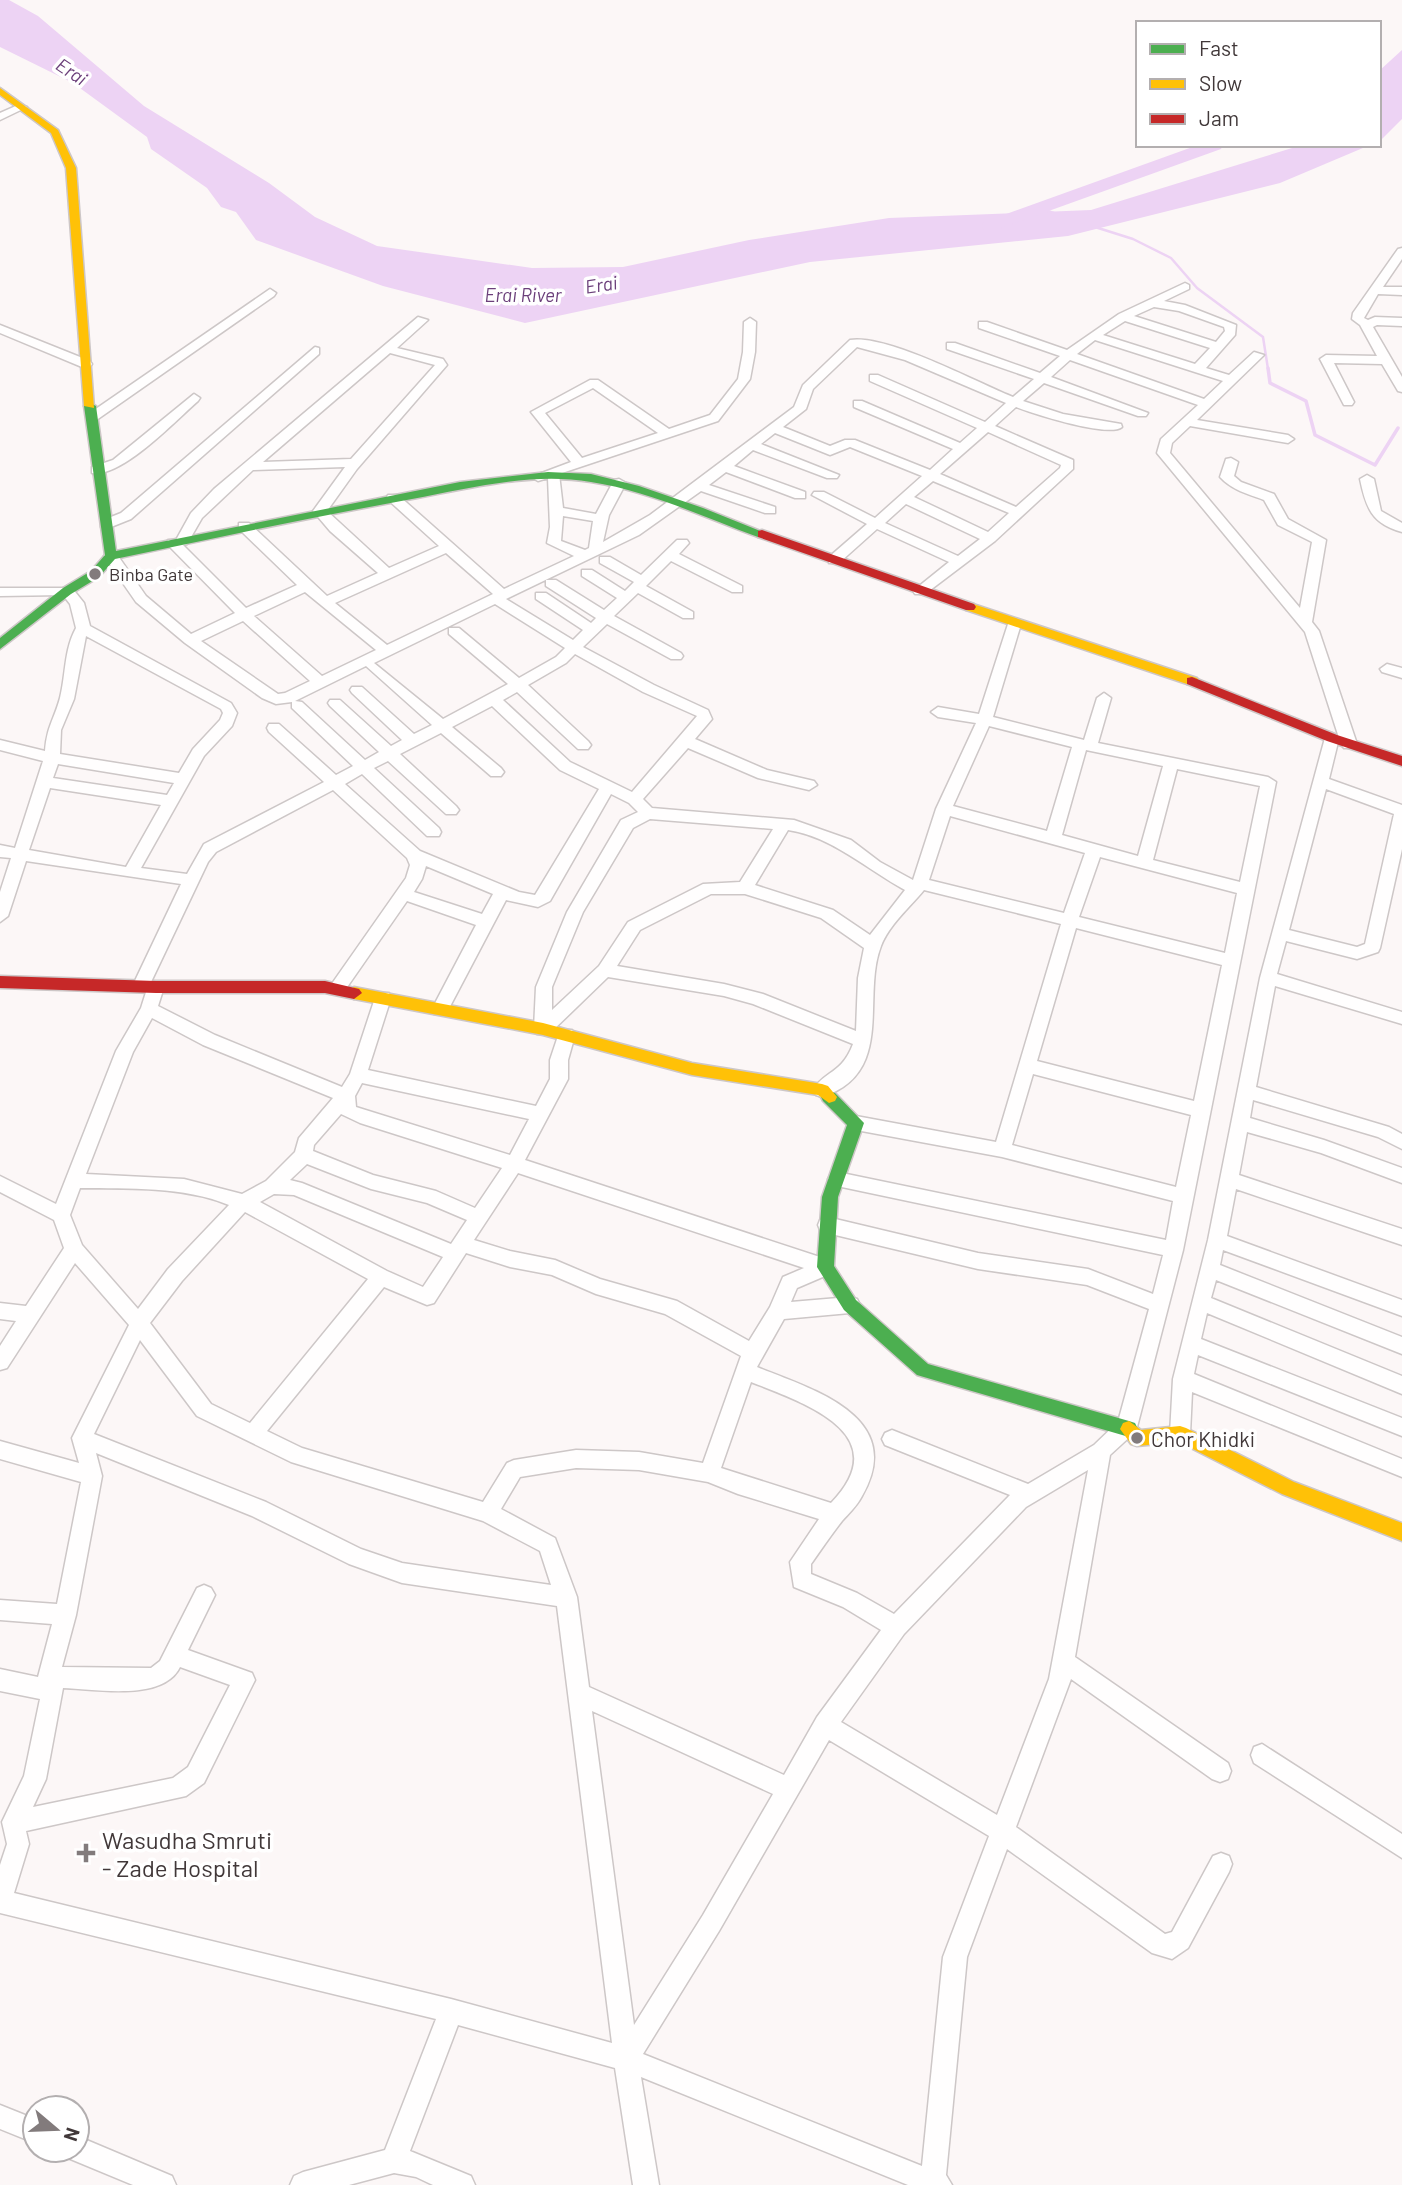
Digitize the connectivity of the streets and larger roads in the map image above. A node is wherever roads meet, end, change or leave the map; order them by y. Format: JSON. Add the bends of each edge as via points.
{"nodes":[{"id":1,"x":0,"y":91,"type":"edge"},
{"id":2,"x":22,"y":107,"type":"junction"},
{"id":3,"x":0,"y":117,"type":"edge"},
{"id":4,"x":1402,"y":251,"type":"edge"},
{"id":5,"x":1398,"y":264,"type":"edge"},
{"id":6,"x":1185,"y":287,"type":"dead end"},
{"id":7,"x":1377,"y":290,"type":"junction"},
{"id":8,"x":1402,"y":291,"type":"edge"},
{"id":9,"x":270,"y":293,"type":"dead end"},
{"id":10,"x":1153,"y":303,"type":"junction"},
{"id":11,"x":1124,"y":317,"type":"junction"},
{"id":12,"x":422,"y":320,"type":"dead end"},
{"id":13,"x":750,"y":321,"type":"dead end"},
{"id":14,"x":1402,"y":322,"type":"edge"},
{"id":15,"x":1367,"y":324,"type":"junction"},
{"id":16,"x":983,"y":326,"type":"dead end"},
{"id":17,"x":0,"y":329,"type":"edge"},
{"id":18,"x":1094,"y":336,"type":"junction"},
{"id":19,"x":951,"y":346,"type":"dead end"},
{"id":20,"x":1220,"y":347,"type":"junction"},
{"id":21,"x":387,"y":349,"type":"junction"},
{"id":22,"x":315,"y":351,"type":"dead end"},
{"id":23,"x":1258,"y":355,"type":"dead end"},
{"id":24,"x":1066,"y":356,"type":"junction"},
{"id":25,"x":1385,"y":360,"type":"junction"},
{"id":26,"x":86,"y":364,"type":"junction"},
{"id":27,"x":1198,"y":369,"type":"junction"},
{"id":28,"x":1397,"y":374,"type":"edge"},
{"id":29,"x":874,"y":378,"type":"dead end"},
{"id":30,"x":1040,"y":379,"type":"junction"},
{"id":31,"x":1232,"y":380,"type":"junction"},
{"id":32,"x":1402,"y":388,"type":"edge"},
{"id":33,"x":194,"y":398,"type":"dead end"},
{"id":34,"x":1348,"y":402,"type":"dead end"},
{"id":35,"x":1014,"y":403,"type":"junction"},
{"id":36,"x":858,"y":404,"type":"dead end"},
{"id":37,"x":1207,"y":404,"type":"junction"},
{"id":38,"x":1142,"y":413,"type":"dead end"},
{"id":39,"x":91,"y":418,"type":"junction"},
{"id":40,"x":1187,"y":422,"type":"junction"},
{"id":41,"x":988,"y":426,"type":"junction"},
{"id":42,"x":774,"y":428,"type":"junction"},
{"id":43,"x":1115,"y":428,"type":"dead end"},
{"id":44,"x":667,"y":433,"type":"junction"},
{"id":45,"x":1288,"y":439,"type":"dead end"},
{"id":46,"x":751,"y":444,"type":"junction"},
{"id":47,"x":962,"y":449,"type":"junction"},
{"id":48,"x":1231,"y":462,"type":"dead end"},
{"id":49,"x":356,"y":463,"type":"junction"},
{"id":50,"x":579,"y":463,"type":"junction"},
{"id":51,"x":251,"y":466,"type":"junction"},
{"id":52,"x":723,"y":466,"type":"junction"},
{"id":53,"x":97,"y":470,"type":"junction"},
{"id":54,"x":832,"y":475,"type":"dead end"},
{"id":55,"x":930,"y":475,"type":"junction"},
{"id":56,"x":546,"y":477,"type":"junction"},
{"id":57,"x":1367,"y":479,"type":"dead end"},
{"id":58,"x":620,"y":483,"type":"junction"},
{"id":59,"x":697,"y":485,"type":"junction"},
{"id":60,"x":800,"y":495,"type":"dead end"},
{"id":61,"x":819,"y":495,"type":"dead end"},
{"id":62,"x":393,"y":498,"type":"junction"},
{"id":63,"x":905,"y":498,"type":"junction"},
{"id":64,"x":679,"y":503,"type":"junction"},
{"id":65,"x":770,"y":510,"type":"dead end"},
{"id":66,"x":320,"y":511,"type":"junction"},
{"id":67,"x":556,"y":511,"type":"junction"},
{"id":68,"x":1017,"y":512,"type":"junction"},
{"id":69,"x":598,"y":518,"type":"junction"},
{"id":70,"x":875,"y":523,"type":"junction"},
{"id":71,"x":106,"y":524,"type":"junction"},
{"id":72,"x":244,"y":526,"type":"junction"},
{"id":73,"x":1402,"y":528,"type":"edge"},
{"id":74,"x":990,"y":538,"type":"junction"},
{"id":75,"x":177,"y":542,"type":"junction"},
{"id":76,"x":682,"y":543,"type":"dead end"},
{"id":77,"x":448,"y":547,"type":"junction"},
{"id":78,"x":595,"y":555,"type":"junction"},
{"id":79,"x":670,"y":555,"type":"junction"},
{"id":80,"x":111,"y":556,"type":"junction"},
{"id":81,"x":834,"y":560,"type":"junction"},
{"id":82,"x":960,"y":562,"type":"junction"},
{"id":83,"x":587,"y":573,"type":"dead end"},
{"id":84,"x":388,"y":574,"type":"junction"},
{"id":85,"x":551,"y":583,"type":"dead end"},
{"id":86,"x":306,"y":586,"type":"junction"},
{"id":87,"x":634,"y":588,"type":"junction"},
{"id":88,"x":737,"y":589,"type":"dead end"},
{"id":89,"x":67,"y":591,"type":"junction"},
{"id":90,"x":0,"y":592,"type":"edge"},
{"id":91,"x":920,"y":592,"type":"junction"},
{"id":92,"x":541,"y":596,"type":"dead end"},
{"id":93,"x":498,"y":597,"type":"junction"},
{"id":94,"x":325,"y":602,"type":"junction"},
{"id":95,"x":244,"y":614,"type":"junction"},
{"id":96,"x":688,"y":615,"type":"dead end"},
{"id":97,"x":606,"y":617,"type":"junction"},
{"id":98,"x":1305,"y":622,"type":"junction"},
{"id":99,"x":1014,"y":624,"type":"junction"},
{"id":100,"x":83,"y":628,"type":"junction"},
{"id":101,"x":591,"y":629,"type":"junction"},
{"id":102,"x":454,"y":631,"type":"dead end"},
{"id":103,"x":190,"y":640,"type":"junction"},
{"id":104,"x":0,"y":645,"type":"edge"},
{"id":105,"x":573,"y":649,"type":"junction"},
{"id":106,"x":386,"y":651,"type":"junction"},
{"id":107,"x":677,"y":656,"type":"dead end"},
{"id":108,"x":373,"y":667,"type":"dead end"},
{"id":109,"x":1387,"y":669,"type":"dead end"},
{"id":110,"x":1402,"y":673,"type":"edge"},
{"id":111,"x":321,"y":683,"type":"junction"},
{"id":112,"x":519,"y":685,"type":"junction"},
{"id":113,"x":357,"y":690,"type":"dead end"},
{"id":114,"x":1104,"y":698,"type":"dead end"},
{"id":115,"x":492,"y":699,"type":"junction"},
{"id":116,"x":335,"y":704,"type":"dead end"},
{"id":117,"x":297,"y":705,"type":"dead end"},
{"id":118,"x":938,"y":712,"type":"dead end"},
{"id":119,"x":984,"y":720,"type":"junction"},
{"id":120,"x":440,"y":725,"type":"junction"},
{"id":121,"x":274,"y":728,"type":"dead end"},
{"id":122,"x":411,"y":740,"type":"junction"},
{"id":123,"x":686,"y":741,"type":"junction"},
{"id":124,"x":1340,"y":741,"type":"junction"},
{"id":125,"x":583,"y":745,"type":"dead end"},
{"id":126,"x":1085,"y":745,"type":"junction"},
{"id":127,"x":0,"y":746,"type":"edge"},
{"id":128,"x":388,"y":752,"type":"junction"},
{"id":129,"x":52,"y":758,"type":"junction"},
{"id":130,"x":1402,"y":761,"type":"edge"},
{"id":131,"x":1171,"y":763,"type":"junction"},
{"id":132,"x":361,"y":766,"type":"junction"},
{"id":133,"x":496,"y":772,"type":"dead end"},
{"id":134,"x":184,"y":779,"type":"junction"},
{"id":135,"x":43,"y":782,"type":"junction"},
{"id":136,"x":334,"y":782,"type":"junction"},
{"id":137,"x":1322,"y":782,"type":"junction"},
{"id":138,"x":809,"y":785,"type":"dead end"},
{"id":139,"x":607,"y":788,"type":"junction"},
{"id":140,"x":634,"y":799,"type":"junction"},
{"id":141,"x":171,"y":801,"type":"junction"},
{"id":142,"x":944,"y":808,"type":"junction"},
{"id":143,"x":451,"y":810,"type":"dead end"},
{"id":144,"x":1402,"y":812,"type":"edge"},
{"id":145,"x":648,"y":813,"type":"junction"},
{"id":146,"x":784,"y":824,"type":"junction"},
{"id":147,"x":433,"y":832,"type":"dead end"},
{"id":148,"x":1053,"y":838,"type":"junction"},
{"id":149,"x":1094,"y":850,"type":"junction"},
{"id":150,"x":0,"y":851,"type":"edge"},
{"id":151,"x":19,"y":855,"type":"junction"},
{"id":152,"x":414,"y":855,"type":"junction"},
{"id":153,"x":1144,"y":863,"type":"junction"},
{"id":154,"x":130,"y":873,"type":"junction"},
{"id":155,"x":193,"y":880,"type":"junction"},
{"id":156,"x":918,"y":886,"type":"junction"},
{"id":157,"x":745,"y":888,"type":"junction"},
{"id":158,"x":1245,"y":889,"type":"junction"},
{"id":159,"x":502,"y":892,"type":"junction"},
{"id":160,"x":403,"y":894,"type":"junction"},
{"id":161,"x":0,"y":916,"type":"edge"},
{"id":162,"x":1070,"y":920,"type":"junction"},
{"id":163,"x":486,"y":922,"type":"junction"},
{"id":164,"x":1279,"y":933,"type":"junction"},
{"id":165,"x":872,"y":945,"type":"junction"},
{"id":166,"x":1231,"y":961,"type":"junction"},
{"id":167,"x":605,"y":970,"type":"junction"},
{"id":168,"x":1268,"y":978,"type":"junction"},
{"id":169,"x":0,"y":982,"type":"edge"},
{"id":170,"x":149,"y":986,"type":"junction"},
{"id":171,"x":337,"y":989,"type":"junction"},
{"id":172,"x":383,"y":998,"type":"junction"},
{"id":173,"x":149,"y":1009,"type":"junction"},
{"id":174,"x":440,"y":1009,"type":"junction"},
{"id":175,"x":1402,"y":1018,"type":"edge"},
{"id":176,"x":543,"y":1029,"type":"junction"},
{"id":177,"x":566,"y":1035,"type":"junction"},
{"id":178,"x":862,"y":1040,"type":"junction"},
{"id":179,"x":1026,"y":1065,"type":"junction"},
{"id":180,"x":358,"y":1075,"type":"junction"},
{"id":181,"x":822,"y":1090,"type":"junction"},
{"id":182,"x":1247,"y":1091,"type":"junction"},
{"id":183,"x":346,"y":1096,"type":"junction"},
{"id":184,"x":1200,"y":1110,"type":"junction"},
{"id":185,"x":540,"y":1114,"type":"junction"},
{"id":186,"x":856,"y":1123,"type":"junction"},
{"id":187,"x":1241,"y":1123,"type":"junction"},
{"id":188,"x":1402,"y":1142,"type":"edge"},
{"id":189,"x":1002,"y":1150,"type":"junction"},
{"id":190,"x":304,"y":1155,"type":"junction"},
{"id":191,"x":514,"y":1164,"type":"junction"},
{"id":192,"x":1402,"y":1176,"type":"edge"},
{"id":193,"x":837,"y":1179,"type":"junction"},
{"id":194,"x":1228,"y":1179,"type":"junction"},
{"id":195,"x":76,"y":1181,"type":"junction"},
{"id":196,"x":0,"y":1183,"type":"edge"},
{"id":197,"x":272,"y":1186,"type":"junction"},
{"id":198,"x":1182,"y":1196,"type":"junction"},
{"id":199,"x":243,"y":1202,"type":"junction"},
{"id":200,"x":61,"y":1215,"type":"junction"},
{"id":201,"x":480,"y":1218,"type":"junction"},
{"id":202,"x":827,"y":1225,"type":"junction"},
{"id":203,"x":1402,"y":1237,"type":"edge"},
{"id":204,"x":1217,"y":1240,"type":"junction"},
{"id":205,"x":74,"y":1249,"type":"junction"},
{"id":206,"x":459,"y":1249,"type":"junction"},
{"id":207,"x":1174,"y":1250,"type":"junction"},
{"id":208,"x":825,"y":1267,"type":"junction"},
{"id":209,"x":1210,"y":1269,"type":"junction"},
{"id":210,"x":381,"y":1277,"type":"junction"},
{"id":211,"x":1200,"y":1302,"type":"junction"},
{"id":212,"x":1157,"y":1304,"type":"junction"},
{"id":213,"x":850,"y":1305,"type":"junction"},
{"id":214,"x":1402,"y":1308,"type":"edge"},
{"id":215,"x":0,"y":1311,"type":"edge"},
{"id":216,"x":778,"y":1311,"type":"junction"},
{"id":217,"x":30,"y":1314,"type":"junction"},
{"id":218,"x":139,"y":1323,"type":"junction"},
{"id":219,"x":1192,"y":1344,"type":"junction"},
{"id":220,"x":1402,"y":1346,"type":"edge"},
{"id":221,"x":0,"y":1362,"type":"edge"},
{"id":222,"x":749,"y":1362,"type":"junction"},
{"id":223,"x":1183,"y":1379,"type":"junction"},
{"id":224,"x":1402,"y":1385,"type":"edge"},
{"id":225,"x":1127,"y":1427,"type":"junction"},
{"id":226,"x":1402,"y":1427,"type":"edge"},
{"id":227,"x":253,"y":1434,"type":"junction"},
{"id":228,"x":1180,"y":1434,"type":"junction"},
{"id":229,"x":82,"y":1438,"type":"junction"},
{"id":230,"x":892,"y":1439,"type":"dead end"},
{"id":231,"x":0,"y":1450,"type":"edge"},
{"id":232,"x":1101,"y":1451,"type":"junction"},
{"id":233,"x":1402,"y":1468,"type":"edge"},
{"id":234,"x":709,"y":1473,"type":"junction"},
{"id":235,"x":92,"y":1476,"type":"junction"},
{"id":236,"x":1031,"y":1494,"type":"junction"},
{"id":237,"x":488,"y":1513,"type":"junction"},
{"id":238,"x":835,"y":1514,"type":"junction"},
{"id":239,"x":1402,"y":1532,"type":"edge"},
{"id":240,"x":204,"y":1595,"type":"dead end"},
{"id":241,"x":566,"y":1597,"type":"junction"},
{"id":242,"x":0,"y":1610,"type":"edge"},
{"id":243,"x":65,"y":1615,"type":"junction"},
{"id":244,"x":896,"y":1627,"type":"junction"},
{"id":245,"x":174,"y":1655,"type":"junction"},
{"id":246,"x":1063,"y":1661,"type":"junction"},
{"id":247,"x":0,"y":1680,"type":"edge"},
{"id":248,"x":50,"y":1684,"type":"junction"},
{"id":249,"x":579,"y":1694,"type":"junction"},
{"id":250,"x":825,"y":1725,"type":"junction"},
{"id":251,"x":1262,"y":1755,"type":"dead end"},
{"id":252,"x":1220,"y":1771,"type":"dead end"},
{"id":253,"x":788,"y":1789,"type":"junction"},
{"id":254,"x":13,"y":1822,"type":"junction"},
{"id":255,"x":1002,"y":1831,"type":"junction"},
{"id":256,"x":1402,"y":1847,"type":"edge"},
{"id":257,"x":1221,"y":1864,"type":"dead end"},
{"id":258,"x":0,"y":1901,"type":"edge"},
{"id":259,"x":451,"y":2011,"type":"junction"},
{"id":260,"x":625,"y":2059,"type":"junction"},
{"id":261,"x":0,"y":2117,"type":"edge"},
{"id":262,"x":21,"y":2125,"type":"edge"},
{"id":263,"x":91,"y":2155,"type":"edge"},
{"id":264,"x":394,"y":2160,"type":"junction"},
{"id":265,"x":936,"y":2184,"type":"edge"},
{"id":266,"x":163,"y":2185,"type":"edge"},
{"id":267,"x":303,"y":2185,"type":"edge"},
{"id":268,"x":462,"y":2185,"type":"edge"},
{"id":269,"x":646,"y":2185,"type":"edge"}],
"edges":[{"from":1,"to":2,"type":"street"},
{"from":2,"to":3,"type":"street"},
{"from":2,"to":26,"type":"street","via":[[55,132],[71,168]]},
{"from":4,"to":5,"type":"street"},
{"from":5,"to":7,"type":"street"},
{"from":6,"to":10,"type":"street"},
{"from":7,"to":8,"type":"street"},
{"from":7,"to":15,"type":"street","via":[[1358,315]]},
{"from":9,"to":39,"type":"street"},
{"from":10,"to":11,"type":"street"},
{"from":10,"to":20,"type":"street","via":[[1230,325],[1231,332]]},
{"from":11,"to":18,"type":"street"},
{"from":11,"to":20,"type":"street"},
{"from":12,"to":21,"type":"street"},
{"from":13,"to":44,"type":"street","via":[[747,370],[739,388],[714,418]]},
{"from":14,"to":15,"type":"street"},
{"from":15,"to":25,"type":"street"},
{"from":16,"to":24,"type":"street"},
{"from":17,"to":26,"type":"street"},
{"from":18,"to":24,"type":"street"},
{"from":18,"to":27,"type":"street"},
{"from":19,"to":30,"type":"street"},
{"from":20,"to":27,"type":"street"},
{"from":21,"to":49,"type":"street","via":[[441,365]]},
{"from":21,"to":51,"type":"street"},
{"from":22,"to":71,"type":"street","via":[[127,516]]},
{"from":23,"to":31,"type":"street"},
{"from":24,"to":30,"type":"street"},
{"from":24,"to":37,"type":"street"},
{"from":25,"to":28,"type":"street"},
{"from":25,"to":34,"type":"street","via":[[1326,359]]},
{"from":26,"to":39,"type":"street"},
{"from":27,"to":31,"type":"street"},
{"from":28,"to":32,"type":"street"},
{"from":29,"to":41,"type":"street"},
{"from":30,"to":35,"type":"street"},
{"from":30,"to":38,"type":"street"},
{"from":31,"to":37,"type":"street"},
{"from":33,"to":53,"type":"street","via":[[125,458]]},
{"from":35,"to":41,"type":"street"},
{"from":35,"to":42,"type":"street","via":[[881,348],[855,343],[807,388],[802,406]]},
{"from":35,"to":43,"type":"street","via":[[1063,419]]},
{"from":36,"to":47,"type":"street"},
{"from":37,"to":40,"type":"street"},
{"from":39,"to":53,"type":"street"},
{"from":40,"to":45,"type":"street"},
{"from":40,"to":98,"type":"street","via":[[1164,445],[1163,453]]},
{"from":41,"to":47,"type":"street"},
{"from":41,"to":68,"type":"street","via":[[1068,463]]},
{"from":42,"to":46,"type":"street"},
{"from":42,"to":55,"type":"street","via":[[830,451],[850,443]]},
{"from":44,"to":50,"type":"street"},
{"from":44,"to":50,"type":"street","via":[[594,383],[537,412]]},
{"from":46,"to":52,"type":"street"},
{"from":46,"to":54,"type":"street"},
{"from":47,"to":55,"type":"street"},
{"from":48,"to":98,"type":"street","via":[[1227,477],[1231,482],[1269,497],[1283,522],[1320,540]]},
{"from":49,"to":51,"type":"street"},
{"from":49,"to":66,"type":"street"},
{"from":50,"to":56,"type":"street"},
{"from":51,"to":75,"type":"street","via":[[206,504]]},
{"from":52,"to":59,"type":"street"},
{"from":52,"to":60,"type":"street"},
{"from":53,"to":71,"type":"street"},
{"from":55,"to":63,"type":"street"},
{"from":55,"to":68,"type":"street"},
{"from":56,"to":58,"type":"street"},
{"from":56,"to":62,"type":"street"},
{"from":56,"to":67,"type":"street"},
{"from":57,"to":73,"type":"street","via":[[1374,513],[1385,523]]},
{"from":58,"to":64,"type":"street"},
{"from":58,"to":69,"type":"street"},
{"from":59,"to":64,"type":"street"},
{"from":59,"to":65,"type":"street"},
{"from":61,"to":70,"type":"street"},
{"from":62,"to":66,"type":"street"},
{"from":62,"to":77,"type":"street"},
{"from":63,"to":70,"type":"street"},
{"from":63,"to":74,"type":"street"},
{"from":64,"to":78,"type":"street"},
{"from":64,"to":81,"type":"street"},
{"from":66,"to":72,"type":"street"},
{"from":66,"to":84,"type":"street"},
{"from":67,"to":69,"type":"street"},
{"from":67,"to":78,"type":"street","via":[[554,543]]},
{"from":68,"to":74,"type":"street"},
{"from":69,"to":78,"type":"street"},
{"from":70,"to":81,"type":"street"},
{"from":70,"to":82,"type":"street"},
{"from":71,"to":80,"type":"street"},
{"from":72,"to":75,"type":"street"},
{"from":72,"to":86,"type":"street"},
{"from":74,"to":82,"type":"street"},
{"from":75,"to":80,"type":"street"},
{"from":75,"to":95,"type":"street"},
{"from":76,"to":79,"type":"street"},
{"from":77,"to":84,"type":"street"},
{"from":77,"to":93,"type":"street"},
{"from":78,"to":87,"type":"street"},
{"from":78,"to":93,"type":"street"},
{"from":79,"to":87,"type":"street"},
{"from":79,"to":88,"type":"street"},
{"from":80,"to":89,"type":"street","via":[[95,574]]},
{"from":80,"to":103,"type":"street","via":[[141,599]]},
{"from":81,"to":91,"type":"street"},
{"from":82,"to":91,"type":"street"},
{"from":83,"to":87,"type":"street"},
{"from":84,"to":94,"type":"street"},
{"from":85,"to":97,"type":"street"},
{"from":86,"to":94,"type":"street"},
{"from":86,"to":95,"type":"street"},
{"from":87,"to":96,"type":"street"},
{"from":87,"to":97,"type":"street"},
{"from":89,"to":90,"type":"street"},
{"from":89,"to":100,"type":"street","via":[[78,603]]},
{"from":89,"to":104,"type":"street"},
{"from":91,"to":99,"type":"street"},
{"from":92,"to":101,"type":"street"},
{"from":93,"to":105,"type":"street"},
{"from":93,"to":106,"type":"street"},
{"from":94,"to":106,"type":"street"},
{"from":95,"to":103,"type":"street"},
{"from":95,"to":111,"type":"street"},
{"from":97,"to":101,"type":"street"},
{"from":97,"to":107,"type":"street"},
{"from":98,"to":124,"type":"street","via":[[1312,632]]},
{"from":99,"to":119,"type":"street"},
{"from":99,"to":124,"type":"street","via":[[1198,683]]},
{"from":100,"to":129,"type":"street","via":[[76,641],[67,699],[54,730]]},
{"from":100,"to":134,"type":"street","via":[[228,708],[229,719],[198,753]]},
{"from":101,"to":105,"type":"street"},
{"from":102,"to":112,"type":"street"},
{"from":103,"to":111,"type":"street","via":[[272,698],[288,698]]},
{"from":105,"to":112,"type":"street"},
{"from":105,"to":123,"type":"street","via":[[634,683],[703,713],[705,719]]},
{"from":106,"to":111,"type":"street"},
{"from":108,"to":120,"type":"street"},
{"from":109,"to":110,"type":"street"},
{"from":112,"to":115,"type":"street"},
{"from":112,"to":125,"type":"street"},
{"from":113,"to":122,"type":"street"},
{"from":114,"to":126,"type":"street"},
{"from":115,"to":120,"type":"street"},
{"from":115,"to":139,"type":"street","via":[[565,766]]},
{"from":116,"to":128,"type":"street"},
{"from":117,"to":132,"type":"street"},
{"from":118,"to":119,"type":"street"},
{"from":119,"to":126,"type":"street"},
{"from":119,"to":142,"type":"street"},
{"from":120,"to":122,"type":"street"},
{"from":120,"to":133,"type":"street"},
{"from":121,"to":136,"type":"street"},
{"from":122,"to":128,"type":"street"},
{"from":123,"to":138,"type":"street","via":[[763,774]]},
{"from":123,"to":140,"type":"street"},
{"from":124,"to":130,"type":"street"},
{"from":124,"to":137,"type":"street"},
{"from":126,"to":131,"type":"street"},
{"from":126,"to":148,"type":"street"},
{"from":127,"to":129,"type":"street"},
{"from":128,"to":132,"type":"street"},
{"from":128,"to":143,"type":"street"},
{"from":129,"to":134,"type":"street"},
{"from":129,"to":135,"type":"street"},
{"from":131,"to":153,"type":"street"},
{"from":131,"to":158,"type":"street","via":[[1268,782]]},
{"from":132,"to":136,"type":"street"},
{"from":132,"to":147,"type":"street"},
{"from":134,"to":141,"type":"street"},
{"from":135,"to":141,"type":"street"},
{"from":135,"to":151,"type":"street"},
{"from":136,"to":152,"type":"street"},
{"from":136,"to":155,"type":"street","via":[[220,840],[201,860]]},
{"from":137,"to":144,"type":"street"},
{"from":137,"to":164,"type":"street"},
{"from":139,"to":140,"type":"street"},
{"from":139,"to":159,"type":"street","via":[[544,897],[528,901]]},
{"from":140,"to":145,"type":"street"},
{"from":141,"to":154,"type":"street"},
{"from":142,"to":148,"type":"street"},
{"from":142,"to":156,"type":"street"},
{"from":144,"to":164,"type":"street","via":[[1372,948],[1357,953]]},
{"from":145,"to":146,"type":"street"},
{"from":145,"to":176,"type":"street","via":[[627,824],[575,912],[544,987]]},
{"from":146,"to":156,"type":"street","via":[[845,844],[874,866]]},
{"from":146,"to":157,"type":"street"},
{"from":148,"to":149,"type":"street"},
{"from":149,"to":153,"type":"street"},
{"from":149,"to":162,"type":"street"},
{"from":150,"to":151,"type":"street"},
{"from":151,"to":154,"type":"street"},
{"from":151,"to":161,"type":"street"},
{"from":152,"to":159,"type":"street"},
{"from":152,"to":160,"type":"street","via":[[417,871]]},
{"from":153,"to":158,"type":"street"},
{"from":154,"to":155,"type":"street"},
{"from":155,"to":170,"type":"street"},
{"from":156,"to":162,"type":"street"},
{"from":156,"to":165,"type":"street"},
{"from":157,"to":165,"type":"street","via":[[827,914]]},
{"from":157,"to":167,"type":"street","via":[[709,888],[634,926]]},
{"from":158,"to":166,"type":"street"},
{"from":159,"to":163,"type":"street"},
{"from":160,"to":163,"type":"street"},
{"from":160,"to":171,"type":"street"},
{"from":162,"to":166,"type":"street"},
{"from":162,"to":179,"type":"street"},
{"from":163,"to":174,"type":"street"},
{"from":164,"to":168,"type":"street"},
{"from":165,"to":178,"type":"street"},
{"from":166,"to":184,"type":"street"},
{"from":167,"to":176,"type":"street"},
{"from":167,"to":178,"type":"street","via":[[724,990]]},
{"from":168,"to":175,"type":"street"},
{"from":168,"to":182,"type":"street"},
{"from":169,"to":170,"type":"street"},
{"from":170,"to":171,"type":"street"},
{"from":170,"to":173,"type":"street"},
{"from":171,"to":172,"type":"street"},
{"from":172,"to":174,"type":"street"},
{"from":172,"to":180,"type":"street"},
{"from":173,"to":183,"type":"street","via":[[209,1040]]},
{"from":173,"to":195,"type":"street","via":[[125,1051]]},
{"from":174,"to":176,"type":"street"},
{"from":176,"to":177,"type":"street"},
{"from":177,"to":181,"type":"street","via":[[692,1069]]},
{"from":177,"to":185,"type":"street","via":[[559,1079]]},
{"from":178,"to":181,"type":"street","via":[[848,1070]]},
{"from":179,"to":184,"type":"street"},
{"from":179,"to":189,"type":"street"},
{"from":180,"to":183,"type":"street"},
{"from":180,"to":185,"type":"street"},
{"from":181,"to":186,"type":"street"},
{"from":182,"to":187,"type":"street"},
{"from":182,"to":188,"type":"street","via":[[1383,1132]]},
{"from":183,"to":190,"type":"street","via":[[305,1143]]},
{"from":183,"to":191,"type":"street","via":[[348,1111]]},
{"from":184,"to":198,"type":"street"},
{"from":185,"to":191,"type":"street"},
{"from":186,"to":189,"type":"street"},
{"from":186,"to":193,"type":"street"},
{"from":187,"to":192,"type":"street"},
{"from":187,"to":194,"type":"street"},
{"from":189,"to":198,"type":"street"},
{"from":190,"to":197,"type":"street"},
{"from":190,"to":201,"type":"street","via":[[370,1182],[430,1196]]},
{"from":191,"to":201,"type":"street"},
{"from":191,"to":208,"type":"street"},
{"from":193,"to":202,"type":"street"},
{"from":193,"to":207,"type":"street","via":[[1084,1227]]},
{"from":194,"to":203,"type":"street"},
{"from":194,"to":204,"type":"street"},
{"from":195,"to":199,"type":"street","via":[[160,1182]]},
{"from":195,"to":200,"type":"street"},
{"from":196,"to":200,"type":"street"},
{"from":197,"to":199,"type":"street"},
{"from":197,"to":206,"type":"street","via":[[296,1188],[373,1222]]},
{"from":198,"to":207,"type":"street"},
{"from":199,"to":210,"type":"street"},
{"from":199,"to":218,"type":"street","via":[[175,1275]]},
{"from":200,"to":205,"type":"street"},
{"from":201,"to":206,"type":"street"},
{"from":202,"to":208,"type":"street"},
{"from":202,"to":212,"type":"street","via":[[978,1261],[1088,1278]]},
{"from":204,"to":209,"type":"street"},
{"from":204,"to":214,"type":"street"},
{"from":205,"to":217,"type":"street"},
{"from":205,"to":218,"type":"street"},
{"from":206,"to":210,"type":"street","via":[[427,1297]]},
{"from":206,"to":222,"type":"street","via":[[555,1268],[596,1286],[670,1307]]},
{"from":207,"to":212,"type":"street"},
{"from":208,"to":213,"type":"street"},
{"from":208,"to":216,"type":"street","via":[[790,1283]]},
{"from":209,"to":211,"type":"street"},
{"from":209,"to":220,"type":"street"},
{"from":210,"to":227,"type":"street"},
{"from":211,"to":219,"type":"street"},
{"from":211,"to":224,"type":"street"},
{"from":212,"to":225,"type":"street"},
{"from":213,"to":216,"type":"street"},
{"from":213,"to":225,"type":"street","via":[[923,1370]]},
{"from":215,"to":217,"type":"street"},
{"from":216,"to":222,"type":"street"},
{"from":217,"to":221,"type":"street"},
{"from":218,"to":227,"type":"street","via":[[204,1410]]},
{"from":218,"to":229,"type":"street"},
{"from":219,"to":223,"type":"street"},
{"from":219,"to":226,"type":"street"},
{"from":222,"to":234,"type":"street"},
{"from":222,"to":238,"type":"street","via":[[838,1412],[861,1440],[865,1458],[860,1480],[851,1499]]},
{"from":223,"to":228,"type":"street"},
{"from":223,"to":233,"type":"street"},
{"from":225,"to":228,"type":"street","via":[[1137,1438]]},
{"from":225,"to":232,"type":"street"},
{"from":227,"to":237,"type":"street","via":[[298,1456]]},
{"from":228,"to":239,"type":"street","via":[[1288,1488]]},
{"from":229,"to":235,"type":"street"},
{"from":229,"to":241,"type":"street","via":[[402,1573]]},
{"from":230,"to":236,"type":"street"},
{"from":231,"to":235,"type":"street"},
{"from":232,"to":236,"type":"street"},
{"from":232,"to":246,"type":"street"},
{"from":234,"to":237,"type":"street","via":[[639,1461],[576,1459],[514,1468]]},
{"from":234,"to":238,"type":"street"},
{"from":235,"to":243,"type":"street"},
{"from":236,"to":244,"type":"street","via":[[1019,1500]]},
{"from":237,"to":241,"type":"street","via":[[548,1545]]},
{"from":238,"to":244,"type":"street","via":[[800,1562],[801,1580],[850,1600]]},
{"from":240,"to":245,"type":"street"},
{"from":241,"to":249,"type":"street"},
{"from":242,"to":243,"type":"street"},
{"from":243,"to":248,"type":"street"},
{"from":244,"to":250,"type":"street"},
{"from":245,"to":248,"type":"street","via":[[163,1673],[144,1680]]},
{"from":245,"to":254,"type":"street","via":[[244,1680],[197,1775],[178,1788]]},
{"from":246,"to":252,"type":"street"},
{"from":246,"to":255,"type":"street"},
{"from":247,"to":248,"type":"street"},
{"from":248,"to":254,"type":"street","via":[[35,1779]]},
{"from":249,"to":253,"type":"street"},
{"from":249,"to":260,"type":"street"},
{"from":250,"to":253,"type":"street"},
{"from":250,"to":255,"type":"street"},
{"from":251,"to":256,"type":"street"},
{"from":253,"to":260,"type":"street"},
{"from":254,"to":258,"type":"street","via":[[18,1844]]},
{"from":255,"to":257,"type":"street","via":[[1167,1948],[1180,1940]]},
{"from":255,"to":265,"type":"street","via":[[956,1957]]},
{"from":258,"to":259,"type":"street"},
{"from":259,"to":260,"type":"street"},
{"from":259,"to":264,"type":"street"},
{"from":260,"to":265,"type":"street"},
{"from":260,"to":269,"type":"street"},
{"from":261,"to":262,"type":"street"},
{"from":263,"to":266,"type":"street"},
{"from":264,"to":267,"type":"street"},
{"from":264,"to":268,"type":"street","via":[[418,2165]]}]}
